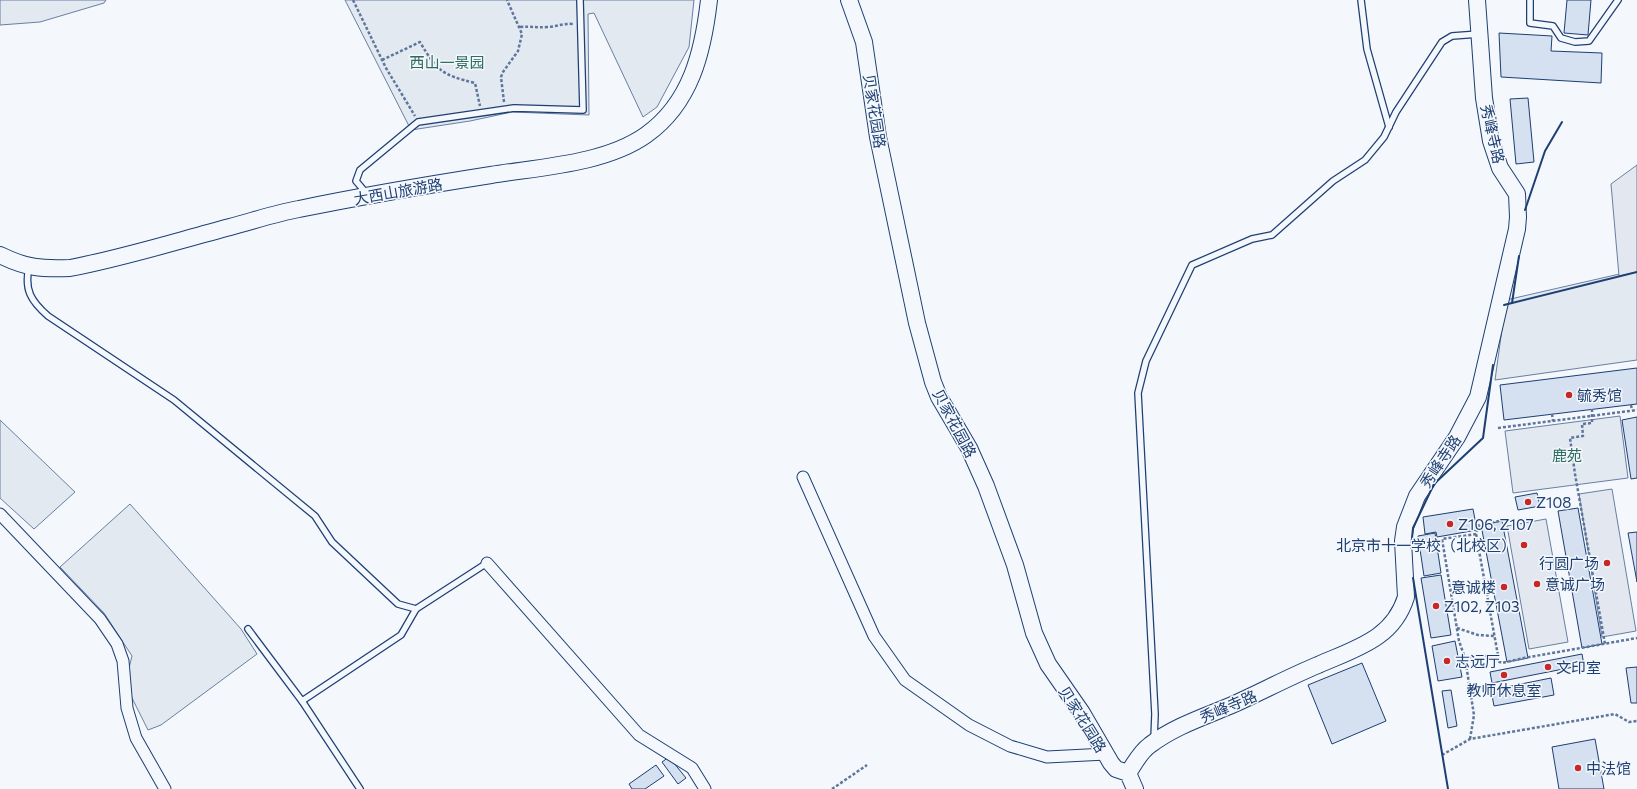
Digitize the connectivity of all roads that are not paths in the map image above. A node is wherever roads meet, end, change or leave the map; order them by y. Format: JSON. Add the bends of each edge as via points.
{"nodes":[{"id":1,"x":580,"y":0,"type":"edge"},
{"id":2,"x":709,"y":0,"type":"edge"},
{"id":3,"x":849,"y":0,"type":"edge"},
{"id":4,"x":1361,"y":0,"type":"edge"},
{"id":5,"x":1477,"y":0,"type":"edge"},
{"id":6,"x":1530,"y":0,"type":"edge"},
{"id":7,"x":1618,"y":0,"type":"edge"},
{"id":8,"x":1479,"y":34,"type":"junction"},
{"id":9,"x":1389,"y":127,"type":"junction"},
{"id":10,"x":368,"y":196,"type":"junction"},
{"id":11,"x":0,"y":255,"type":"edge"},
{"id":12,"x":29,"y":266,"type":"junction"},
{"id":13,"x":803,"y":477,"type":"dead end"},
{"id":14,"x":0,"y":514,"type":"edge"},
{"id":15,"x":487,"y":563,"type":"joint"},
{"id":16,"x":416,"y":609,"type":"junction"},
{"id":17,"x":248,"y":629,"type":"dead end"},
{"id":18,"x":302,"y":701,"type":"junction"},
{"id":19,"x":1154,"y":742,"type":"junction"},
{"id":20,"x":1106,"y":754,"type":"junction"},
{"id":21,"x":1128,"y":773,"type":"junction"},
{"id":22,"x":165,"y":789,"type":"edge"},
{"id":23,"x":360,"y":789,"type":"edge"},
{"id":24,"x":705,"y":789,"type":"edge"},
{"id":25,"x":1135,"y":789,"type":"edge"}],
"edges":[{"from":1,"to":10,"type":"lane","via":[[583,110],[505,109],[418,122],[360,170],[356,181]]},
{"from":2,"to":10,"type":"street","name":"大西山旅游路","via":[[703,41],[691,81],[684,94],[661,122],[635,142],[612,153],[564,164]]},
{"from":3,"to":20,"type":"street","name":"贝家花园路","via":[[864,42],[878,137],[917,323],[933,382],[969,448],[986,486],[1015,565],[1034,634],[1043,654]]},
{"from":4,"to":9,"type":"lane","via":[[1367,49]]},
{"from":5,"to":8,"type":"street","name":"秀峰寺路"},
{"from":6,"to":7,"type":"lane","via":[[1530,23],[1553,26],[1561,38],[1575,42],[1589,41]]},
{"from":8,"to":9,"type":"lane","via":[[1452,36],[1442,42]]},
{"from":8,"to":19,"type":"street","name":"秀峰寺路","via":[[1484,98],[1491,140],[1500,168],[1517,194],[1517,229],[1478,397],[1458,437],[1417,496],[1405,527],[1404,605],[1390,625],[1378,636],[1358,647],[1196,719]]},
{"from":9,"to":19,"type":"lane","via":[[1366,160],[1333,182],[1272,235],[1252,239],[1192,265],[1146,361],[1138,393],[1155,714]]},
{"from":10,"to":12,"type":"street","name":"大西山旅游路","via":[[298,209],[79,266],[49,269]]},
{"from":11,"to":12,"type":"street","name":"大西山旅游路","via":[[20,265]]},
{"from":12,"to":16,"type":"lane","via":[[26,279],[35,304],[48,316],[174,400],[315,516],[332,542],[398,604]]},
{"from":13,"to":20,"type":"street","via":[[874,636],[905,680],[969,725],[1010,746],[1048,757]]},
{"from":14,"to":22,"type":"street","via":[[100,619],[117,644],[123,661],[127,708],[136,738]]},
{"from":15,"to":16,"type":"lane"},
{"from":15,"to":24,"type":"street","via":[[639,735],[692,768]]},
{"from":16,"to":18,"type":"lane","via":[[402,636]]},
{"from":17,"to":18,"type":"lane"},
{"from":18,"to":23,"type":"lane"},
{"from":19,"to":21,"type":"street","name":"秀峰寺路","via":[[1139,755]]},
{"from":20,"to":21,"type":"street","name":"贝家花园路","via":[[1116,768]]},
{"from":21,"to":25,"type":"street"}]}
